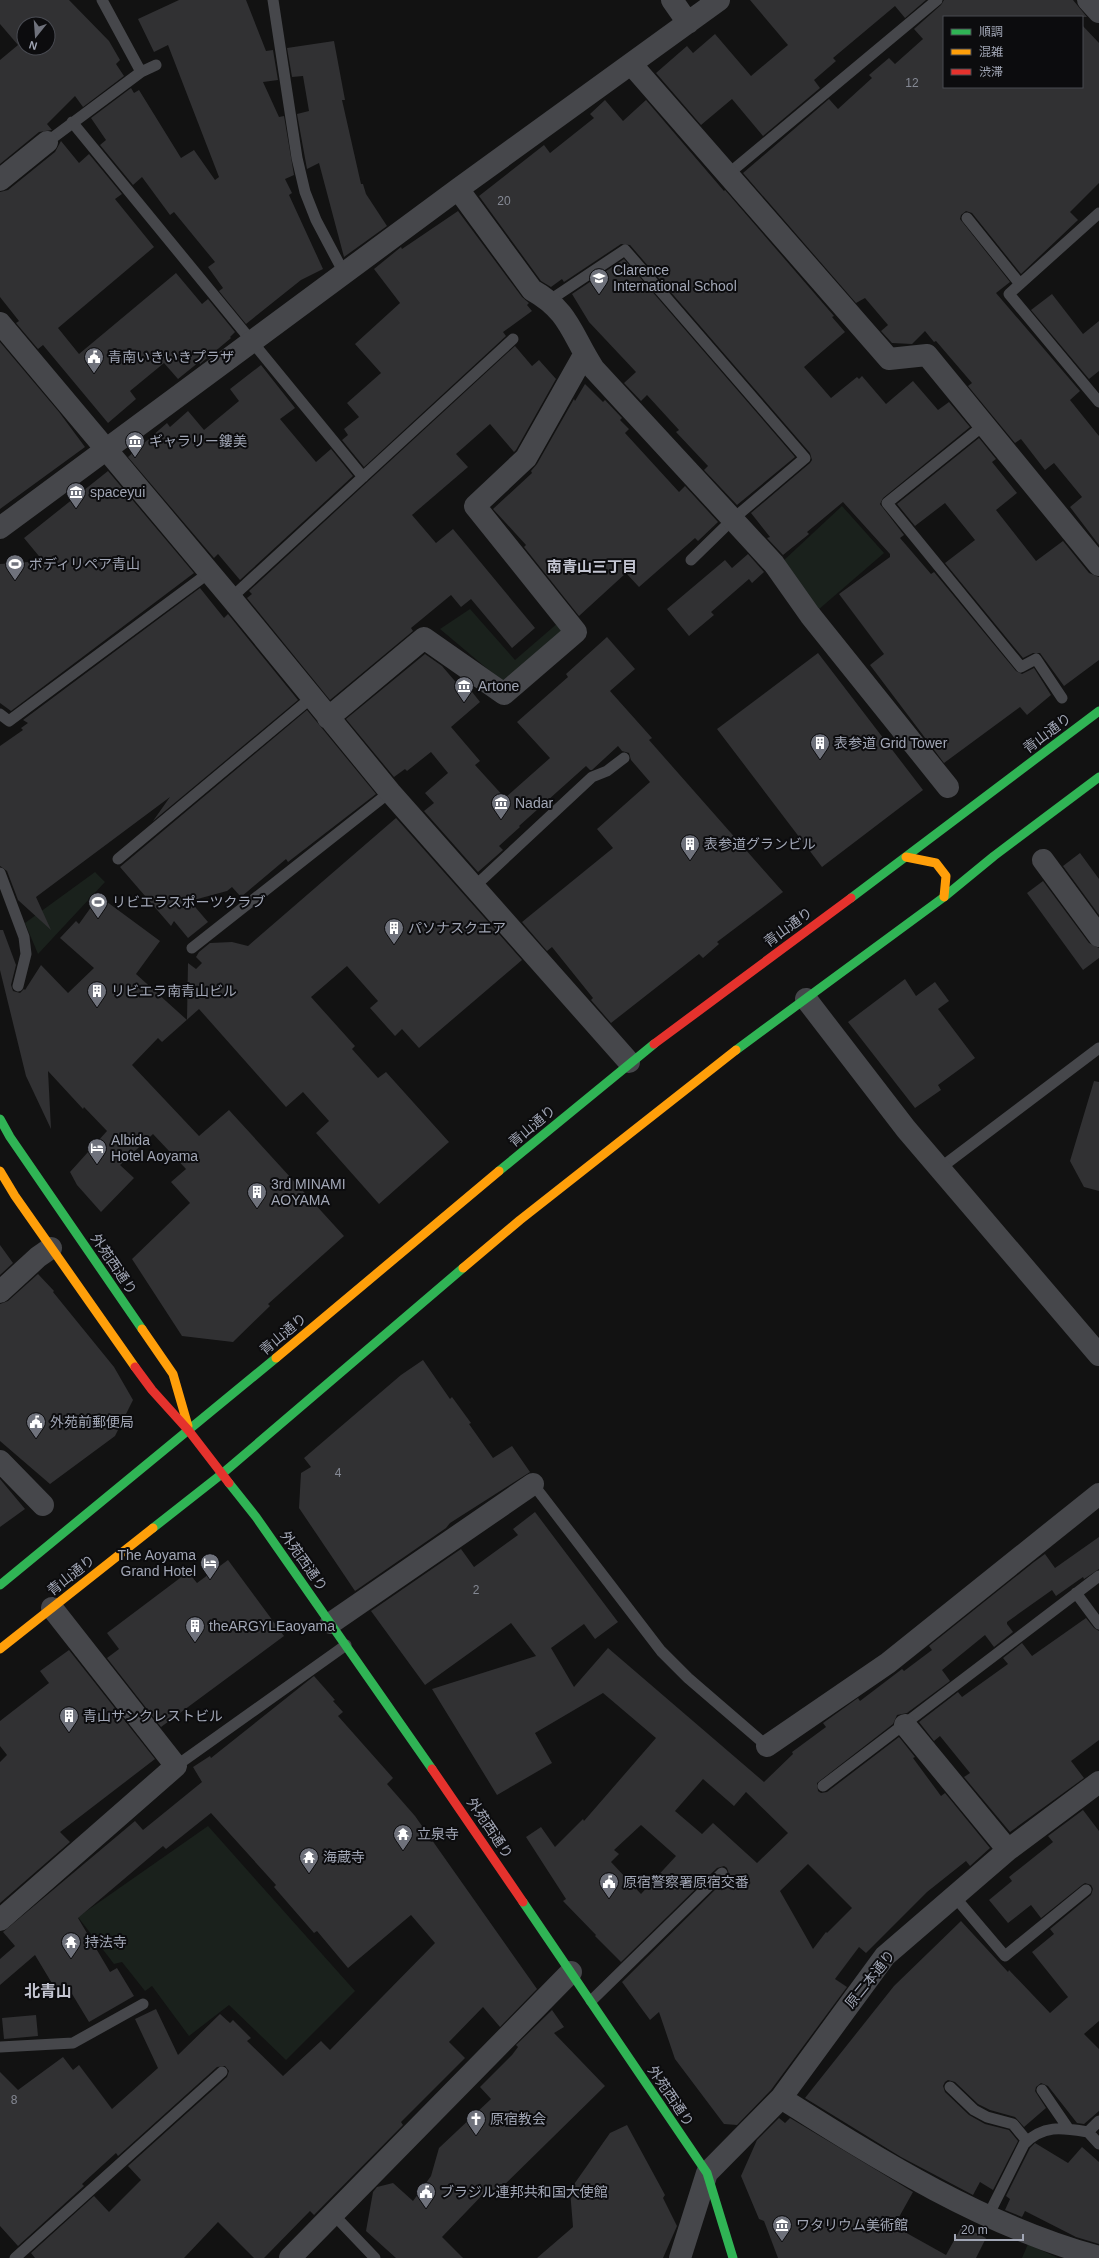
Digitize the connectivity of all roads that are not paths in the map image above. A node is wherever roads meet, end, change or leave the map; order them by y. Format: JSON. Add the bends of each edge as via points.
{"nodes":[{"id":1,"x":102,"y":0,"type":"edge"},
{"id":2,"x":273,"y":0,"type":"edge"},
{"id":3,"x":672,"y":0,"type":"edge"},
{"id":4,"x":719,"y":0,"type":"edge"},
{"id":5,"x":937,"y":0,"type":"edge"},
{"id":6,"x":1088,"y":0,"type":"edge"},
{"id":7,"x":1099,"y":12,"type":"edge"},
{"id":8,"x":688,"y":23,"type":"junction"},
{"id":9,"x":632,"y":65,"type":"junction"},
{"id":10,"x":156,"y":66,"type":"dead end"},
{"id":11,"x":141,"y":72,"type":"junction"},
{"id":12,"x":72,"y":122,"type":"junction"},
{"id":13,"x":47,"y":142,"type":"joint"},
{"id":14,"x":727,"y":174,"type":"junction"},
{"id":15,"x":0,"y":180,"type":"edge"},
{"id":16,"x":458,"y":189,"type":"junction"},
{"id":17,"x":1099,"y":213,"type":"edge"},
{"id":18,"x":967,"y":218,"type":"dead end"},
{"id":19,"x":344,"y":273,"type":"junction"},
{"id":20,"x":1020,"y":284,"type":"junction"},
{"id":21,"x":550,"y":300,"type":"junction"},
{"id":22,"x":0,"y":323,"type":"edge"},
{"id":23,"x":513,"y":339,"type":"dead end"},
{"id":24,"x":251,"y":341,"type":"junction"},
{"id":25,"x":584,"y":355,"type":"junction"},
{"id":26,"x":1099,"y":402,"type":"edge"},
{"id":27,"x":984,"y":425,"type":"junction"},
{"id":28,"x":105,"y":450,"type":"junction"},
{"id":29,"x":363,"y":477,"type":"junction"},
{"id":30,"x":733,"y":519,"type":"junction"},
{"id":31,"x":0,"y":528,"type":"edge"},
{"id":32,"x":691,"y":560,"type":"dead end"},
{"id":33,"x":1099,"y":565,"type":"edge"},
{"id":34,"x":210,"y":572,"type":"junction"},
{"id":35,"x":231,"y":598,"type":"junction"},
{"id":36,"x":312,"y":698,"type":"junction"},
{"id":37,"x":1062,"y":698,"type":"dead end"},
{"id":38,"x":1099,"y":711,"type":"edge"},
{"id":39,"x":0,"y":714,"type":"edge"},
{"id":40,"x":328,"y":718,"type":"junction"},
{"id":41,"x":624,"y":758,"type":"dead end"},
{"id":42,"x":1099,"y":777,"type":"edge"},
{"id":43,"x":948,"y":787,"type":"dead end"},
{"id":44,"x":390,"y":792,"type":"junction"},
{"id":45,"x":906,"y":858,"type":"junction"},
{"id":46,"x":118,"y":860,"type":"dead end"},
{"id":47,"x":1043,"y":860,"type":"dead end"},
{"id":48,"x":0,"y":873,"type":"edge"},
{"id":49,"x":473,"y":888,"type":"junction"},
{"id":50,"x":944,"y":897,"type":"junction"},
{"id":51,"x":1099,"y":936,"type":"edge"},
{"id":52,"x":192,"y":948,"type":"dead end"},
{"id":53,"x":18,"y":986,"type":"dead end"},
{"id":54,"x":806,"y":999,"type":"junction"},
{"id":55,"x":1099,"y":1048,"type":"edge"},
{"id":56,"x":629,"y":1062,"type":"junction"},
{"id":57,"x":0,"y":1119,"type":"edge"},
{"id":58,"x":939,"y":1169,"type":"junction"},
{"id":59,"x":0,"y":1171,"type":"edge"},
{"id":60,"x":51,"y":1248,"type":"junction"},
{"id":61,"x":0,"y":1292,"type":"edge"},
{"id":62,"x":1099,"y":1355,"type":"edge"},
{"id":63,"x":190,"y":1431,"type":"junction"},
{"id":64,"x":0,"y":1461,"type":"edge"},
{"id":65,"x":223,"y":1473,"type":"junction"},
{"id":66,"x":533,"y":1484,"type":"joint"},
{"id":67,"x":1099,"y":1494,"type":"edge"},
{"id":68,"x":43,"y":1505,"type":"dead end"},
{"id":69,"x":1099,"y":1576,"type":"edge"},
{"id":70,"x":0,"y":1585,"type":"edge"},
{"id":71,"x":1076,"y":1593,"type":"junction"},
{"id":72,"x":52,"y":1608,"type":"junction"},
{"id":73,"x":331,"y":1624,"type":"junction"},
{"id":74,"x":1099,"y":1624,"type":"edge"},
{"id":75,"x":346,"y":1645,"type":"junction"},
{"id":76,"x":0,"y":1649,"type":"edge"},
{"id":77,"x":905,"y":1725,"type":"junction"},
{"id":78,"x":767,"y":1746,"type":"joint"},
{"id":79,"x":176,"y":1766,"type":"junction"},
{"id":80,"x":1099,"y":1782,"type":"edge"},
{"id":81,"x":822,"y":1786,"type":"dead end"},
{"id":82,"x":1008,"y":1850,"type":"junction"},
{"id":83,"x":722,"y":1872,"type":"dead end"},
{"id":84,"x":1086,"y":1890,"type":"dead end"},
{"id":85,"x":954,"y":1896,"type":"junction"},
{"id":86,"x":0,"y":1920,"type":"edge"},
{"id":87,"x":570,"y":1972,"type":"junction"},
{"id":88,"x":591,"y":2001,"type":"junction"},
{"id":89,"x":143,"y":2004,"type":"dead end"},
{"id":90,"x":0,"y":2048,"type":"edge"},
{"id":91,"x":222,"y":2072,"type":"dead end"},
{"id":92,"x":950,"y":2087,"type":"dead end"},
{"id":93,"x":1042,"y":2090,"type":"dead end"},
{"id":94,"x":781,"y":2098,"type":"junction"},
{"id":95,"x":1099,"y":2121,"type":"edge"},
{"id":96,"x":1068,"y":2128,"type":"junction"},
{"id":97,"x":1088,"y":2132,"type":"junction"},
{"id":98,"x":1027,"y":2141,"type":"junction"},
{"id":99,"x":1099,"y":2144,"type":"edge"},
{"id":100,"x":707,"y":2173,"type":"junction"},
{"id":101,"x":333,"y":2214,"type":"junction"},
{"id":102,"x":988,"y":2216,"type":"junction"},
{"id":103,"x":1099,"y":2257,"type":"edge"},
{"id":104,"x":14,"y":2258,"type":"edge"},
{"id":105,"x":290,"y":2258,"type":"edge"},
{"id":106,"x":375,"y":2258,"type":"edge"},
{"id":107,"x":680,"y":2258,"type":"edge"},
{"id":108,"x":732,"y":2258,"type":"edge"}],
"edges":[{"from":1,"to":11,"type":"lane"},
{"from":2,"to":19,"type":"lane","via":[[303,186],[316,220]]},
{"from":3,"to":8,"type":"street"},
{"from":4,"to":8,"type":"street"},
{"from":5,"to":14,"type":"lane"},
{"from":6,"to":7,"type":"street"},
{"from":8,"to":9,"type":"street"},
{"from":9,"to":14,"type":"street"},
{"from":9,"to":16,"type":"street"},
{"from":10,"to":11,"type":"lane"},
{"from":11,"to":12,"type":"lane"},
{"from":12,"to":13,"type":"lane"},
{"from":12,"to":24,"type":"lane"},
{"from":13,"to":15,"type":"street"},
{"from":14,"to":27,"type":"street","via":[[889,359],[927,355]]},
{"from":16,"to":19,"type":"street","via":[[398,239]]},
{"from":16,"to":21,"type":"street","via":[[532,290]]},
{"from":17,"to":20,"type":"lane"},
{"from":18,"to":20,"type":"lane"},
{"from":19,"to":24,"type":"street"},
{"from":20,"to":26,"type":"lane","via":[[1009,294]]},
{"from":21,"to":25,"type":"street","via":[[570,325]]},
{"from":21,"to":30,"type":"lane","via":[[625,250],[805,458]]},
{"from":22,"to":28,"type":"street"},
{"from":23,"to":29,"type":"lane"},
{"from":24,"to":28,"type":"street"},
{"from":24,"to":29,"type":"lane"},
{"from":25,"to":30,"type":"street","via":[[594,369]]},
{"from":25,"to":40,"type":"street","via":[[526,458],[475,506],[576,632],[504,694],[424,638]]},
{"from":27,"to":33,"type":"street"},
{"from":27,"to":37,"type":"lane","via":[[887,503],[1021,667],[1036,659]]},
{"from":28,"to":31,"type":"street"},
{"from":28,"to":34,"type":"street"},
{"from":29,"to":35,"type":"lane"},
{"from":30,"to":32,"type":"lane"},
{"from":30,"to":43,"type":"street","via":[[774,564],[810,615]]},
{"from":34,"to":35,"type":"street"},
{"from":34,"to":39,"type":"lane","via":[[9,721]]},
{"from":35,"to":36,"type":"street"},
{"from":36,"to":40,"type":"street"},
{"from":36,"to":46,"type":"lane"},
{"from":38,"to":45,"type":"main road","name":"青山通り"},
{"from":40,"to":44,"type":"street"},
{"from":41,"to":49,"type":"lane","via":[[592,777]]},
{"from":42,"to":50,"type":"main road","name":"青山通り"},
{"from":44,"to":49,"type":"street"},
{"from":44,"to":52,"type":"lane"},
{"from":45,"to":50,"type":"main road","via":[[936,863],[946,876]]},
{"from":45,"to":56,"type":"main road","name":"青山通り"},
{"from":47,"to":51,"type":"street"},
{"from":48,"to":53,"type":"lane","via":[[24,936],[26,954]]},
{"from":49,"to":56,"type":"street"},
{"from":50,"to":54,"type":"main road","name":"青山通り"},
{"from":54,"to":58,"type":"street"},
{"from":54,"to":65,"type":"main road","name":"青山通り","via":[[726,1057],[520,1220]]},
{"from":55,"to":58,"type":"lane"},
{"from":56,"to":63,"type":"main road","name":"青山通り"},
{"from":57,"to":63,"type":"main road","name":"外苑西通り","via":[[173,1374]]},
{"from":58,"to":62,"type":"street"},
{"from":59,"to":60,"type":"main road","name":"外苑西通り"},
{"from":60,"to":61,"type":"street"},
{"from":60,"to":63,"type":"main road","name":"外苑西通り","via":[[152,1390]]},
{"from":63,"to":65,"type":"main road","name":"外苑西通り"},
{"from":63,"to":70,"type":"main road","name":"青山通り"},
{"from":64,"to":68,"type":"street"},
{"from":65,"to":72,"type":"main road","name":"青山通り"},
{"from":65,"to":73,"type":"main road","name":"外苑西通り"},
{"from":66,"to":73,"type":"street"},
{"from":66,"to":78,"type":"lane","via":[[661,1652]]},
{"from":67,"to":78,"type":"street","via":[[888,1662]]},
{"from":69,"to":71,"type":"lane"},
{"from":71,"to":74,"type":"lane"},
{"from":71,"to":77,"type":"lane"},
{"from":72,"to":76,"type":"main road","name":"青山通り"},
{"from":72,"to":79,"type":"street"},
{"from":73,"to":75,"type":"main road","name":"外苑西通り"},
{"from":75,"to":79,"type":"lane"},
{"from":75,"to":87,"type":"main road","name":"外苑西通り"},
{"from":77,"to":81,"type":"lane"},
{"from":77,"to":82,"type":"street"},
{"from":79,"to":86,"type":"street"},
{"from":80,"to":82,"type":"street","name":"原二本通り"},
{"from":82,"to":85,"type":"street","name":"原二本通り"},
{"from":83,"to":88,"type":"lane"},
{"from":84,"to":85,"type":"lane","via":[[1004,1956]]},
{"from":85,"to":94,"type":"street","name":"原二本通り","via":[[885,1956]]},
{"from":87,"to":88,"type":"main road","name":"外苑西通り"},
{"from":87,"to":101,"type":"street"},
{"from":88,"to":100,"type":"main road","name":"外苑西通り"},
{"from":89,"to":90,"type":"lane","via":[[73,2043]]},
{"from":91,"to":104,"type":"lane"},
{"from":92,"to":98,"type":"lane","via":[[974,2110],[987,2117],[1012,2124]]},
{"from":93,"to":96,"type":"lane"},
{"from":94,"to":100,"type":"street","name":"原二本通り"},
{"from":94,"to":102,"type":"street","via":[[879,2160]]},
{"from":95,"to":97,"type":"lane"},
{"from":96,"to":97,"type":"lane"},
{"from":96,"to":98,"type":"lane","via":[[1049,2129],[1033,2135]]},
{"from":97,"to":99,"type":"lane"},
{"from":98,"to":102,"type":"lane"},
{"from":100,"to":107,"type":"street"},
{"from":100,"to":108,"type":"main road","name":"外苑西通り"},
{"from":101,"to":105,"type":"street"},
{"from":101,"to":106,"type":"lane"},
{"from":102,"to":103,"type":"street","via":[[1034,2236]]}]}
